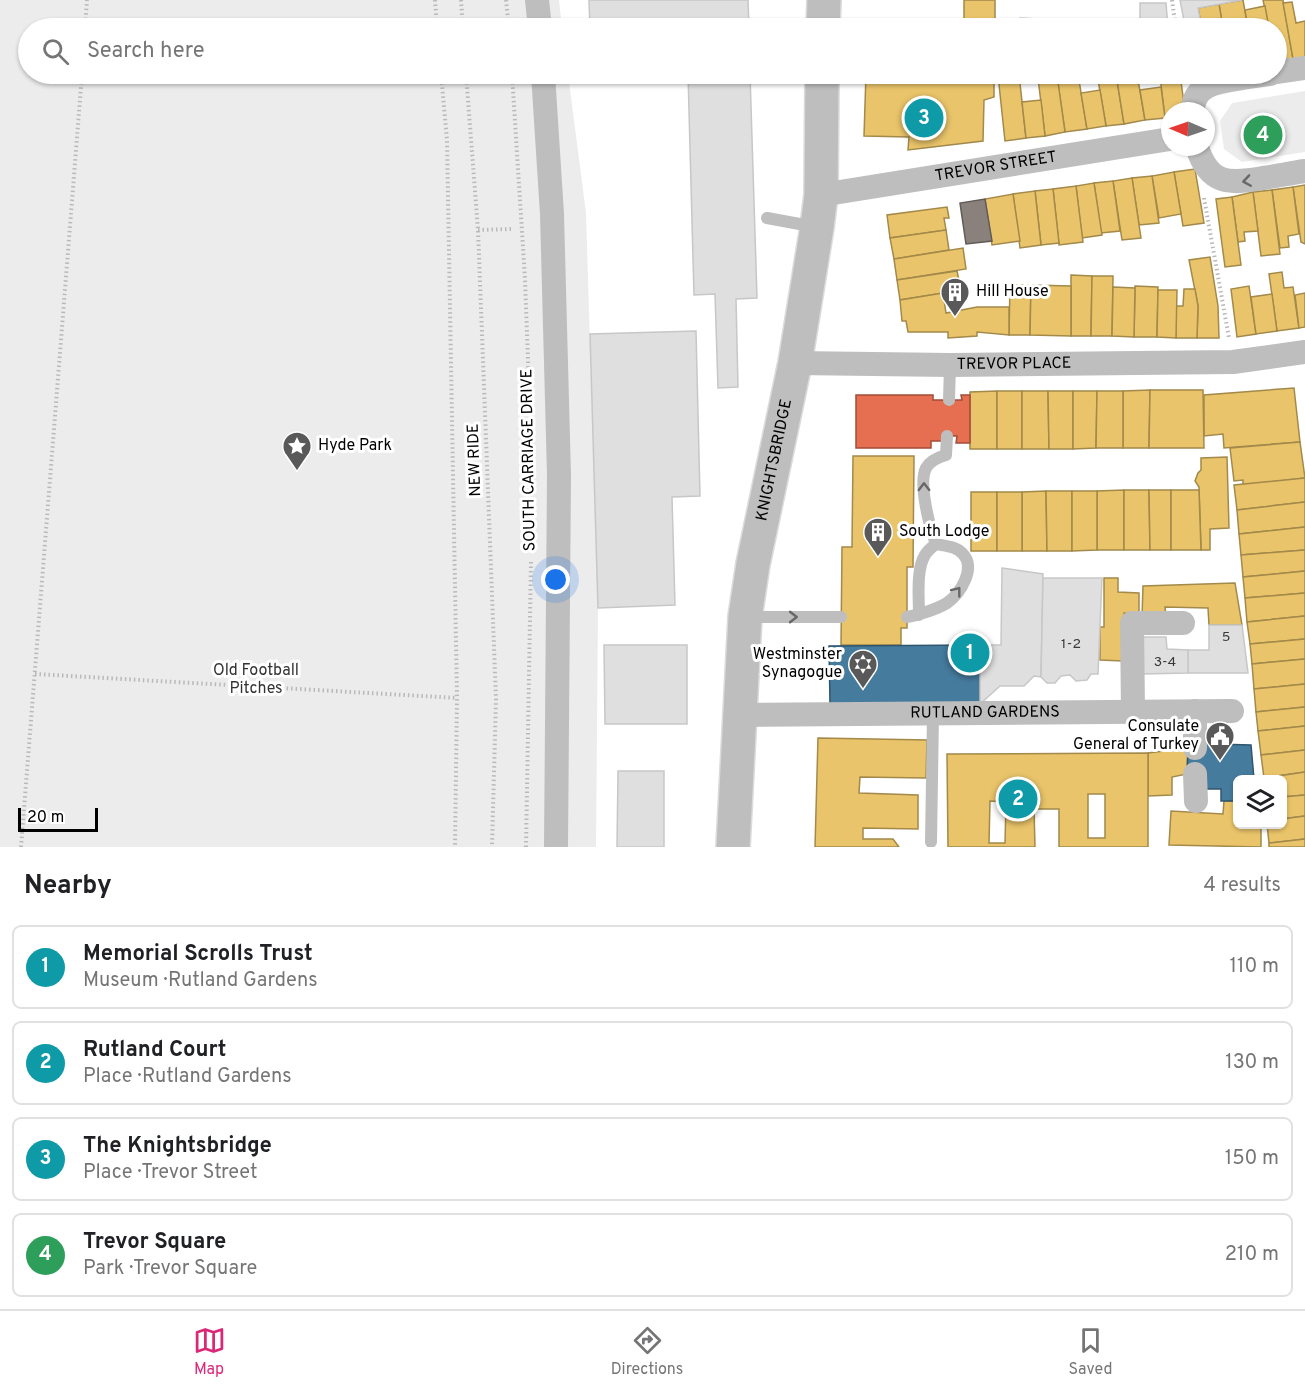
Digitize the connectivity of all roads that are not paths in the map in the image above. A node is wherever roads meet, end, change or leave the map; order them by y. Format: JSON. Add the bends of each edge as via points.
{"nodes":[{"id":1,"x":537,"y":0,"type":"edge"},
{"id":2,"x":824,"y":0,"type":"edge"},
{"id":3,"x":539,"y":18,"type":"edge"},
{"id":4,"x":823,"y":18,"type":"edge"},
{"id":5,"x":1305,"y":68,"type":"edge"},
{"id":6,"x":1287,"y":70,"type":"edge"},
{"id":7,"x":544,"y":84,"type":"edge"},
{"id":8,"x":822,"y":84,"type":"edge"},
{"id":9,"x":1211,"y":84,"type":"edge"},
{"id":10,"x":1195,"y":102,"type":"edge"},
{"id":11,"x":1161,"y":140,"type":"edge"},
{"id":12,"x":1201,"y":156,"type":"edge"},
{"id":13,"x":1305,"y":171,"type":"edge"},
{"id":14,"x":821,"y":195,"type":"junction"},
{"id":15,"x":767,"y":218,"type":"dead end"},
{"id":16,"x":817,"y":227,"type":"junction"},
{"id":17,"x":1305,"y":352,"type":"edge"},
{"id":18,"x":795,"y":363,"type":"junction"},
{"id":19,"x":950,"y":365,"type":"junction"},
{"id":20,"x":949,"y":400,"type":"dead end"},
{"id":21,"x":947,"y":436,"type":"dead end"},
{"id":22,"x":936,"y":544,"type":"junction"},
{"id":23,"x":745,"y":617,"type":"junction"},
{"id":24,"x":842,"y":617,"type":"dead end"},
{"id":25,"x":1182,"y":623,"type":"dead end"},
{"id":26,"x":1195,"y":711,"type":"junction"},
{"id":27,"x":1232,"y":711,"type":"dead end"},
{"id":28,"x":1133,"y":712,"type":"junction"},
{"id":29,"x":933,"y":714,"type":"junction"},
{"id":30,"x":739,"y":716,"type":"junction"},
{"id":31,"x":1195,"y":748,"type":"dead end"},
{"id":32,"x":1195,"y":774,"type":"dead end"},
{"id":33,"x":1196,"y":801,"type":"dead end"},
{"id":34,"x":931,"y":842,"type":"dead end"},
{"id":35,"x":556,"y":847,"type":"edge"},
{"id":36,"x":733,"y":847,"type":"edge"}],
"edges":[{"from":1,"to":3,"type":"street"},
{"from":2,"to":4,"type":"main road"},
{"from":5,"to":6,"type":"street"},
{"from":7,"to":35,"type":"street","name":"SOUTH CARRIAGE DRIVE","via":[[552,214],[559,475]]},
{"from":8,"to":14,"type":"main road","name":"KNIGHTSBRIDGE"},
{"from":9,"to":10,"type":"street","via":[[1196,95]]},
{"from":11,"to":14,"type":"street","name":"TREVOR STREET"},
{"from":13,"to":12,"type":"street","one_way":true,"via":[[1238,182],[1224,180],[1206,168]]},
{"from":14,"to":16,"type":"main road","name":"KNIGHTSBRIDGE"},
{"from":15,"to":16,"type":"lane"},
{"from":16,"to":18,"type":"main road","name":"KNIGHTSBRIDGE"},
{"from":17,"to":19,"type":"street","name":"TREVOR PLACE","via":[[1233,363]]},
{"from":18,"to":19,"type":"street","name":"TREVOR PLACE"},
{"from":18,"to":23,"type":"main road","name":"KNIGHTSBRIDGE"},
{"from":19,"to":20,"type":"lane"},
{"from":22,"to":21,"type":"lane","one_way":true,"via":[[924,497],[924,480],[931,462],[946,455]]},
{"from":22,"to":22,"type":"lane","one_way":true,"via":[[924,555],[913,616],[947,603],[962,585],[969,568],[957,549]]},
{"from":23,"to":24,"type":"lane","one_way":true},
{"from":23,"to":30,"type":"main road","name":"KNIGHTSBRIDGE"},
{"from":25,"to":28,"type":"street","via":[[1132,623]]},
{"from":26,"to":27,"type":"street","name":"RUTLAND GARDENS"},
{"from":26,"to":28,"type":"street","name":"RUTLAND GARDENS"},
{"from":26,"to":31,"type":"street"},
{"from":28,"to":29,"type":"street","name":"RUTLAND GARDENS"},
{"from":29,"to":30,"type":"street","name":"RUTLAND GARDENS"},
{"from":29,"to":34,"type":"lane"},
{"from":30,"to":36,"type":"main road","name":"KNIGHTSBRIDGE"},
{"from":32,"to":33,"type":"street"}]}
